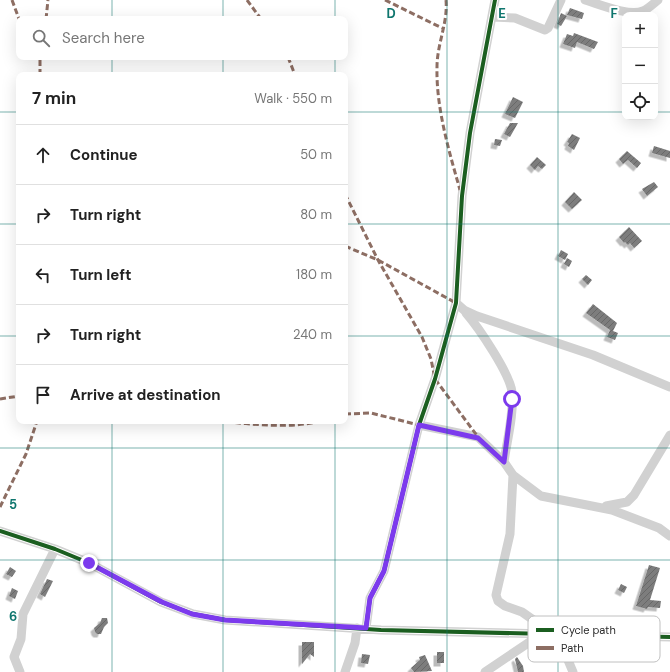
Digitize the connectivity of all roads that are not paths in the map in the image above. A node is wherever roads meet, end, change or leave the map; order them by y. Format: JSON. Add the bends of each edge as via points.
{"nodes":[{"id":1,"x":495,"y":0,"type":"edge"},
{"id":2,"x":561,"y":0,"type":"edge"},
{"id":3,"x":585,"y":0,"type":"edge"},
{"id":4,"x":658,"y":0,"type":"edge"},
{"id":5,"x":492,"y":17,"type":"junction"},
{"id":6,"x":456,"y":303,"type":"junction"},
{"id":7,"x":464,"y":310,"type":"junction"},
{"id":8,"x":670,"y":387,"type":"edge"},
{"id":9,"x":419,"y":425,"type":"junction"},
{"id":10,"x":670,"y":435,"type":"edge"},
{"id":11,"x":504,"y":462,"type":"junction"},
{"id":12,"x":513,"y":475,"type":"junction"},
{"id":13,"x":588,"y":506,"type":"junction"},
{"id":14,"x":0,"y":530,"type":"edge"},
{"id":15,"x":670,"y":536,"type":"edge"},
{"id":16,"x":55,"y":549,"type":"junction"},
{"id":17,"x":528,"y":616,"type":"edge"},
{"id":18,"x":362,"y":628,"type":"junction"},
{"id":19,"x":528,"y":632,"type":"edge"},
{"id":20,"x":660,"y":637,"type":"edge"},
{"id":21,"x":670,"y":637,"type":"edge"},
{"id":22,"x":528,"y":647,"type":"edge"},
{"id":23,"x":567,"y":662,"type":"edge"},
{"id":24,"x":20,"y":672,"type":"edge"},
{"id":25,"x":345,"y":672,"type":"edge"},
{"id":26,"x":485,"y":672,"type":"edge"},
{"id":27,"x":573,"y":672,"type":"edge"}],
"edges":[{"from":1,"to":5,"type":"street"},
{"from":2,"to":5,"type":"street","via":[[545,30],[515,18]]},
{"from":3,"to":4,"type":"street","via":[[628,13],[644,11]]},
{"from":5,"to":6,"type":"street","via":[[470,133],[462,196]]},
{"from":6,"to":7,"type":"street"},
{"from":6,"to":9,"type":"street"},
{"from":7,"to":8,"type":"street","via":[[492,322],[593,355]]},
{"from":7,"to":11,"type":"street","via":[[489,344],[512,391]]},
{"from":9,"to":11,"type":"street","via":[[478,438]]},
{"from":9,"to":18,"type":"street","via":[[384,571],[370,598]]},
{"from":10,"to":13,"type":"street","via":[[634,495],[627,502],[612,506]]},
{"from":11,"to":12,"type":"street"},
{"from":12,"to":13,"type":"street","via":[[541,496]]},
{"from":12,"to":17,"type":"street","via":[[510,534],[496,595],[498,601]]},
{"from":13,"to":15,"type":"street","via":[[637,518]]},
{"from":14,"to":16,"type":"street"},
{"from":16,"to":18,"type":"street","via":[[89,563],[162,602],[192,614],[225,620]]},
{"from":16,"to":24,"type":"street","via":[[23,614],[21,639],[14,657]]},
{"from":18,"to":19,"type":"street"},
{"from":18,"to":25,"type":"street"},
{"from":20,"to":21,"type":"street"},
{"from":22,"to":26,"type":"street"},
{"from":23,"to":27,"type":"street"}]}
